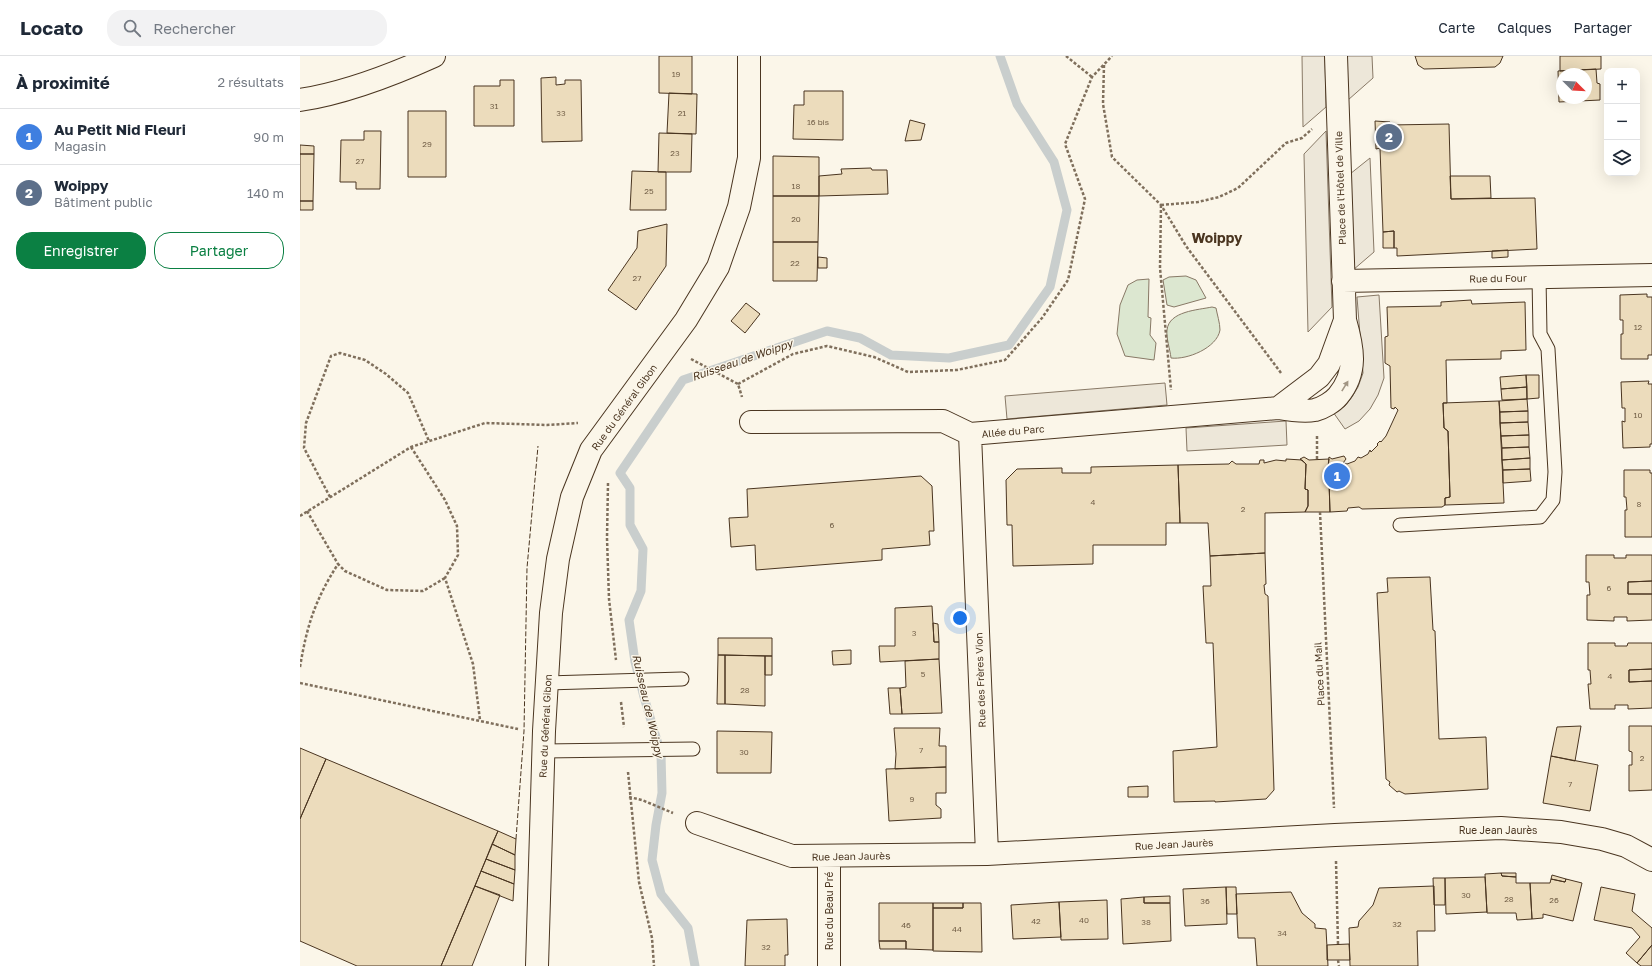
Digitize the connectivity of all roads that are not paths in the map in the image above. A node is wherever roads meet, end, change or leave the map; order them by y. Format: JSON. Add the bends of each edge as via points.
{"nodes":[{"id":1,"x":434,"y":56,"type":"edge"},
{"id":2,"x":750,"y":56,"type":"edge"},
{"id":3,"x":1336,"y":56,"type":"edge"},
{"id":4,"x":300,"y":100,"type":"edge"},
{"id":5,"x":1652,"y":275,"type":"edge"},
{"id":6,"x":1539,"y":277,"type":"junction"},
{"id":7,"x":1343,"y":281,"type":"junction"},
{"id":8,"x":1345,"y":320,"type":"junction"},
{"id":9,"x":1278,"y":408,"type":"junction"},
{"id":10,"x":1316,"y":410,"type":"joint"},
{"id":11,"x":751,"y":422,"type":"dead end"},
{"id":12,"x":970,"y":434,"type":"junction"},
{"id":13,"x":1400,"y":525,"type":"dead end"},
{"id":14,"x":682,"y":678,"type":"dead end"},
{"id":15,"x":547,"y":683,"type":"junction"},
{"id":16,"x":693,"y":749,"type":"dead end"},
{"id":17,"x":544,"y":751,"type":"junction"},
{"id":18,"x":688,"y":820,"type":"road end"},
{"id":19,"x":987,"y":854,"type":"junction"},
{"id":20,"x":829,"y":856,"type":"junction"},
{"id":21,"x":1652,"y":860,"type":"edge"},
{"id":22,"x":537,"y":966,"type":"edge"},
{"id":23,"x":830,"y":966,"type":"edge"}],
"edges":[{"from":1,"to":4,"type":"street","via":[[361,85]]},
{"from":2,"to":15,"type":"street","name":"Rue du Général Gibon","via":[[748,158],[739,207],[718,267],[686,320],[591,450],[572,497],[558,559],[551,613]]},
{"from":3,"to":7,"type":"street","name":"Place de l'Hôtel de Ville"},
{"from":5,"to":6,"type":"street","name":"Rue du Four"},
{"from":6,"to":7,"type":"street","name":"Rue du Four"},
{"from":6,"to":13,"type":"lane","via":[[1540,334],[1548,349],[1555,472],[1553,500],[1540,517]]},
{"from":7,"to":8,"type":"street","name":"Place de l'Hôtel de Ville"},
{"from":8,"to":9,"type":"street","name":"Place de l'Hôtel de Ville","via":[[1329,364],[1319,377]]},
{"from":10,"to":8,"type":"street","name":"Place de l'Hôtel de Ville","one_way":true,"via":[[1334,401],[1351,376],[1350,337]]},
{"from":9,"to":10,"type":"street","name":"Allée du Parc"},
{"from":9,"to":12,"type":"street","name":"Allée du Parc"},
{"from":11,"to":12,"type":"street","name":"Allée du Parc","via":[[943,421]]},
{"from":12,"to":19,"type":"street","name":"Rue des Frères Vion"},
{"from":14,"to":15,"type":"lane"},
{"from":15,"to":17,"type":"street","name":"Rue du Général Gibon"},
{"from":16,"to":17,"type":"lane"},
{"from":17,"to":22,"type":"street","name":"Rue du Général Gibon"},
{"from":18,"to":20,"type":"street","name":"Rue Jean Jaurès","via":[[792,856]]},
{"from":19,"to":20,"type":"street","name":"Rue Jean Jaurès"},
{"from":19,"to":21,"type":"street","name":"Rue Jean Jaurès","via":[[1501,828],[1530,829],[1602,839],[1626,846]]},
{"from":20,"to":23,"type":"street","name":"Rue du Beau Pré"}]}
